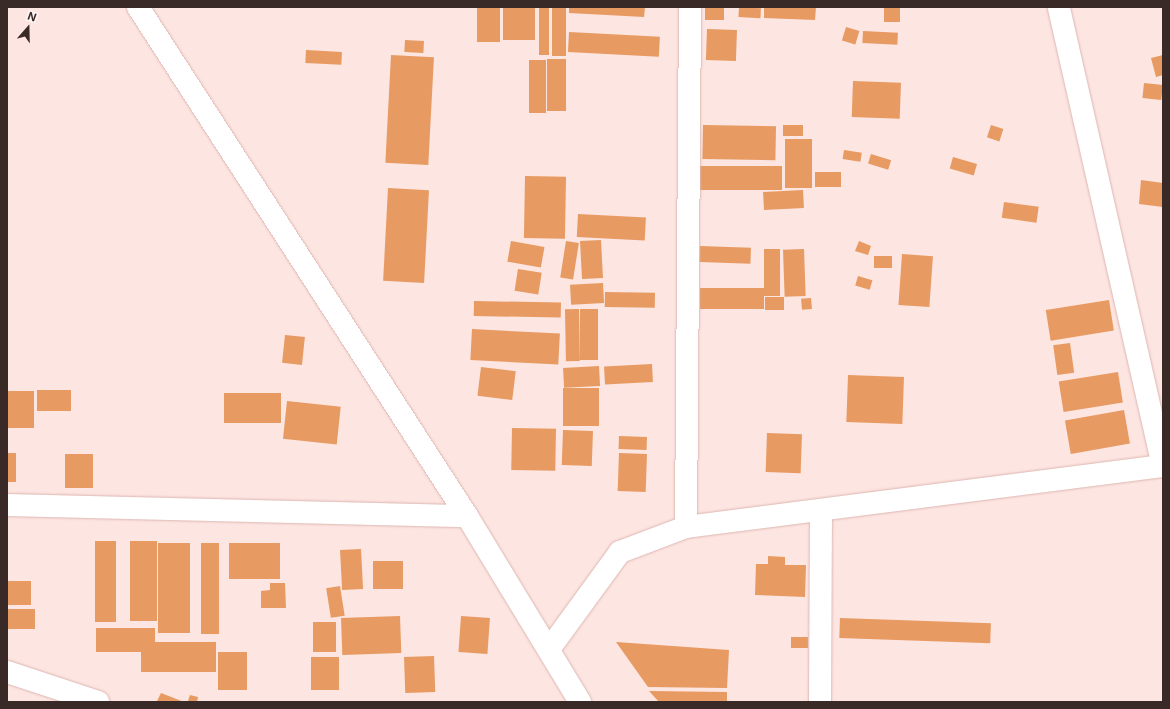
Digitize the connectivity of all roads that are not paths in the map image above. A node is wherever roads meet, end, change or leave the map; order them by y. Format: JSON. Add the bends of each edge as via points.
{"nodes":[{"id":1,"x":138,"y":7,"type":"edge"},
{"id":2,"x":690,"y":7,"type":"edge"},
{"id":3,"x":1059,"y":7,"type":"edge"},
{"id":4,"x":7,"y":505,"type":"edge"},
{"id":5,"x":821,"y":510,"type":"junction"},
{"id":6,"x":467,"y":516,"type":"junction"},
{"id":7,"x":686,"y":527,"type":"junction"},
{"id":8,"x":550,"y":648,"type":"junction"},
{"id":9,"x":7,"y":672,"type":"edge"},
{"id":10,"x":98,"y":702,"type":"edge"},
{"id":11,"x":580,"y":702,"type":"edge"},
{"id":12,"x":820,"y":702,"type":"edge"}],
"edges":[{"from":1,"to":6,"type":"street"},
{"from":2,"to":7,"type":"street"},
{"from":3,"to":5,"type":"street","via":[[1163,466]]},
{"from":4,"to":6,"type":"street"},
{"from":5,"to":7,"type":"street"},
{"from":5,"to":12,"type":"street"},
{"from":6,"to":8,"type":"street"},
{"from":7,"to":8,"type":"street","via":[[620,552]]},
{"from":8,"to":11,"type":"street"},
{"from":9,"to":10,"type":"street"}]}
